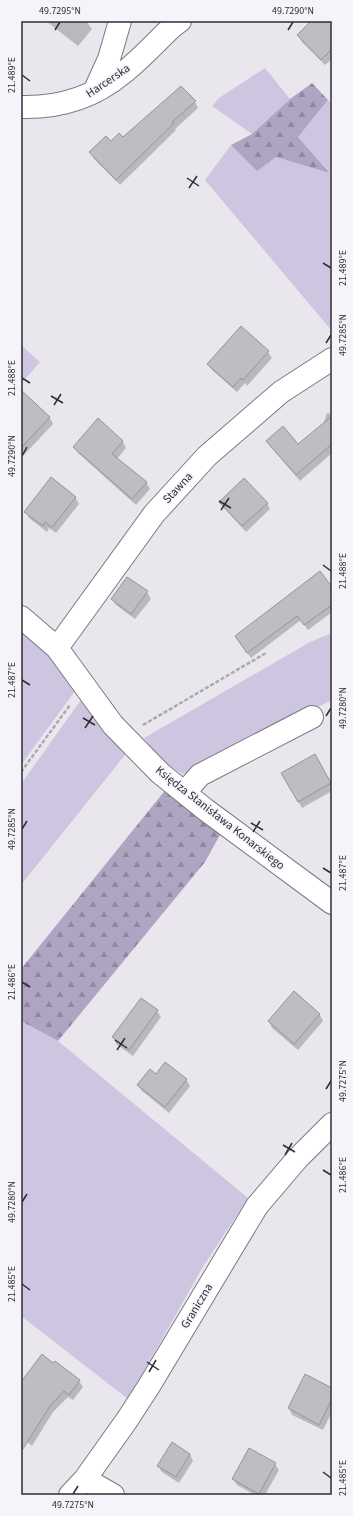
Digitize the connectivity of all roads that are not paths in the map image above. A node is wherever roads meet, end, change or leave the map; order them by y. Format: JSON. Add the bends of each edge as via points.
{"nodes":[{"id":1,"x":120,"y":21,"type":"edge"},
{"id":2,"x":180,"y":21,"type":"edge"},
{"id":3,"x":94,"y":92,"type":"junction"},
{"id":4,"x":21,"y":108,"type":"edge"},
{"id":5,"x":332,"y":359,"type":"edge"},
{"id":6,"x":21,"y":617,"type":"edge"},
{"id":7,"x":57,"y":648,"type":"junction"},
{"id":8,"x":312,"y":717,"type":"dead end"},
{"id":9,"x":185,"y":792,"type":"junction"},
{"id":10,"x":332,"y":903,"type":"edge"},
{"id":11,"x":332,"y":1124,"type":"edge"},
{"id":12,"x":85,"y":1478,"type":"junction"},
{"id":13,"x":70,"y":1495,"type":"edge"},
{"id":14,"x":113,"y":1495,"type":"edge"}],
"edges":[{"from":1,"to":3,"type":"street","via":[[109,59]]},
{"from":2,"to":3,"type":"street","name":"Harcerska","via":[[123,74]]},
{"from":3,"to":4,"type":"street","name":"Harcerska","via":[[77,100]]},
{"from":5,"to":7,"type":"street","name":"Stawna","via":[[281,392],[207,456],[154,514]]},
{"from":6,"to":7,"type":"street","name":"Księdza Stanisława Konarskiego"},
{"from":7,"to":9,"type":"street","name":"Księdza Stanisława Konarskiego","via":[[112,725],[160,773]]},
{"from":8,"to":9,"type":"street","via":[[200,775]]},
{"from":9,"to":10,"type":"street","name":"Księdza Stanisława Konarskiego"},
{"from":11,"to":12,"type":"street","name":"Graniczna","via":[[297,1159],[257,1206],[149,1386]]},
{"from":12,"to":13,"type":"street","name":"Graniczna"},
{"from":12,"to":14,"type":"street"}]}
